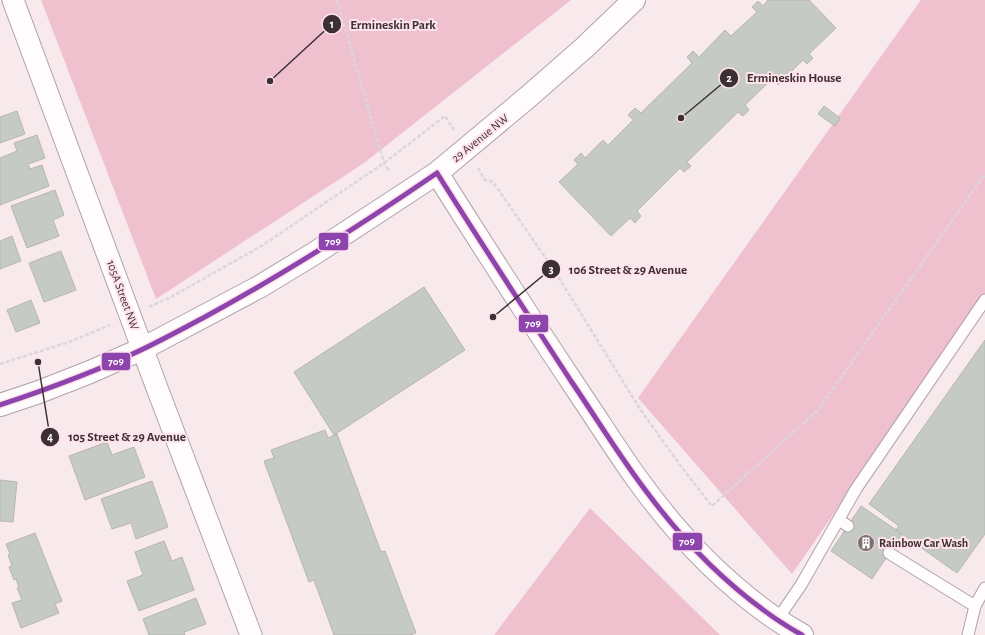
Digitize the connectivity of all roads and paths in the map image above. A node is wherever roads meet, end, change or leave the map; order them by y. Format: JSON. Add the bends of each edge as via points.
{"nodes":[{"id":1,"x":12,"y":0,"type":"edge"},
{"id":2,"x":337,"y":0,"type":"edge"},
{"id":3,"x":634,"y":0,"type":"edge"},
{"id":4,"x":452,"y":126,"type":"dead end"},
{"id":5,"x":384,"y":163,"type":"junction"},
{"id":6,"x":390,"y":172,"type":"dead end"},
{"id":7,"x":437,"y":172,"type":"junction"},
{"id":8,"x":985,"y":174,"type":"edge"},
{"id":9,"x":485,"y":180,"type":"dead end"},
{"id":10,"x":985,"y":300,"type":"edge"},
{"id":11,"x":158,"y":303,"type":"dead end"},
{"id":12,"x":114,"y":323,"type":"dead end"},
{"id":13,"x":142,"y":349,"type":"junction"},
{"id":14,"x":0,"y":364,"type":"edge"},
{"id":15,"x":0,"y":405,"type":"edge"},
{"id":16,"x":889,"y":553,"type":"dead end"},
{"id":17,"x":985,"y":588,"type":"edge"},
{"id":18,"x":980,"y":603,"type":"edge"},
{"id":19,"x":777,"y":620,"type":"junction"},
{"id":20,"x":250,"y":635,"type":"edge"},
{"id":21,"x":802,"y":635,"type":"edge"},
{"id":22,"x":968,"y":635,"type":"edge"}],
"edges":[{"from":1,"to":13,"type":"street","name":"105A Street NW"},
{"from":2,"to":5,"type":"path"},
{"from":3,"to":7,"type":"street","name":"29 Avenue NW","via":[[528,97]]},
{"from":4,"to":5,"type":"path","via":[[445,116]]},
{"from":5,"to":6,"type":"path"},
{"from":5,"to":11,"type":"path","via":[[262,244]]},
{"from":7,"to":13,"type":"street","name":"29 Avenue NW","via":[[309,257]]},
{"from":7,"to":19,"type":"street","via":[[551,351],[639,482],[687,541],[730,583]]},
{"from":8,"to":9,"type":"path","via":[[818,410],[712,506],[640,409],[554,270],[493,182]]},
{"from":10,"to":19,"type":"lane","via":[[856,489],[843,523]]},
{"from":12,"to":14,"type":"path","via":[[68,342]]},
{"from":13,"to":15,"type":"street","name":"29 Avenue NW","via":[[40,392]]},
{"from":13,"to":20,"type":"street","name":"105A Street NW"},
{"from":16,"to":18,"type":"lane"},
{"from":17,"to":18,"type":"lane"},
{"from":18,"to":22,"type":"lane"},
{"from":19,"to":21,"type":"street"}]}
